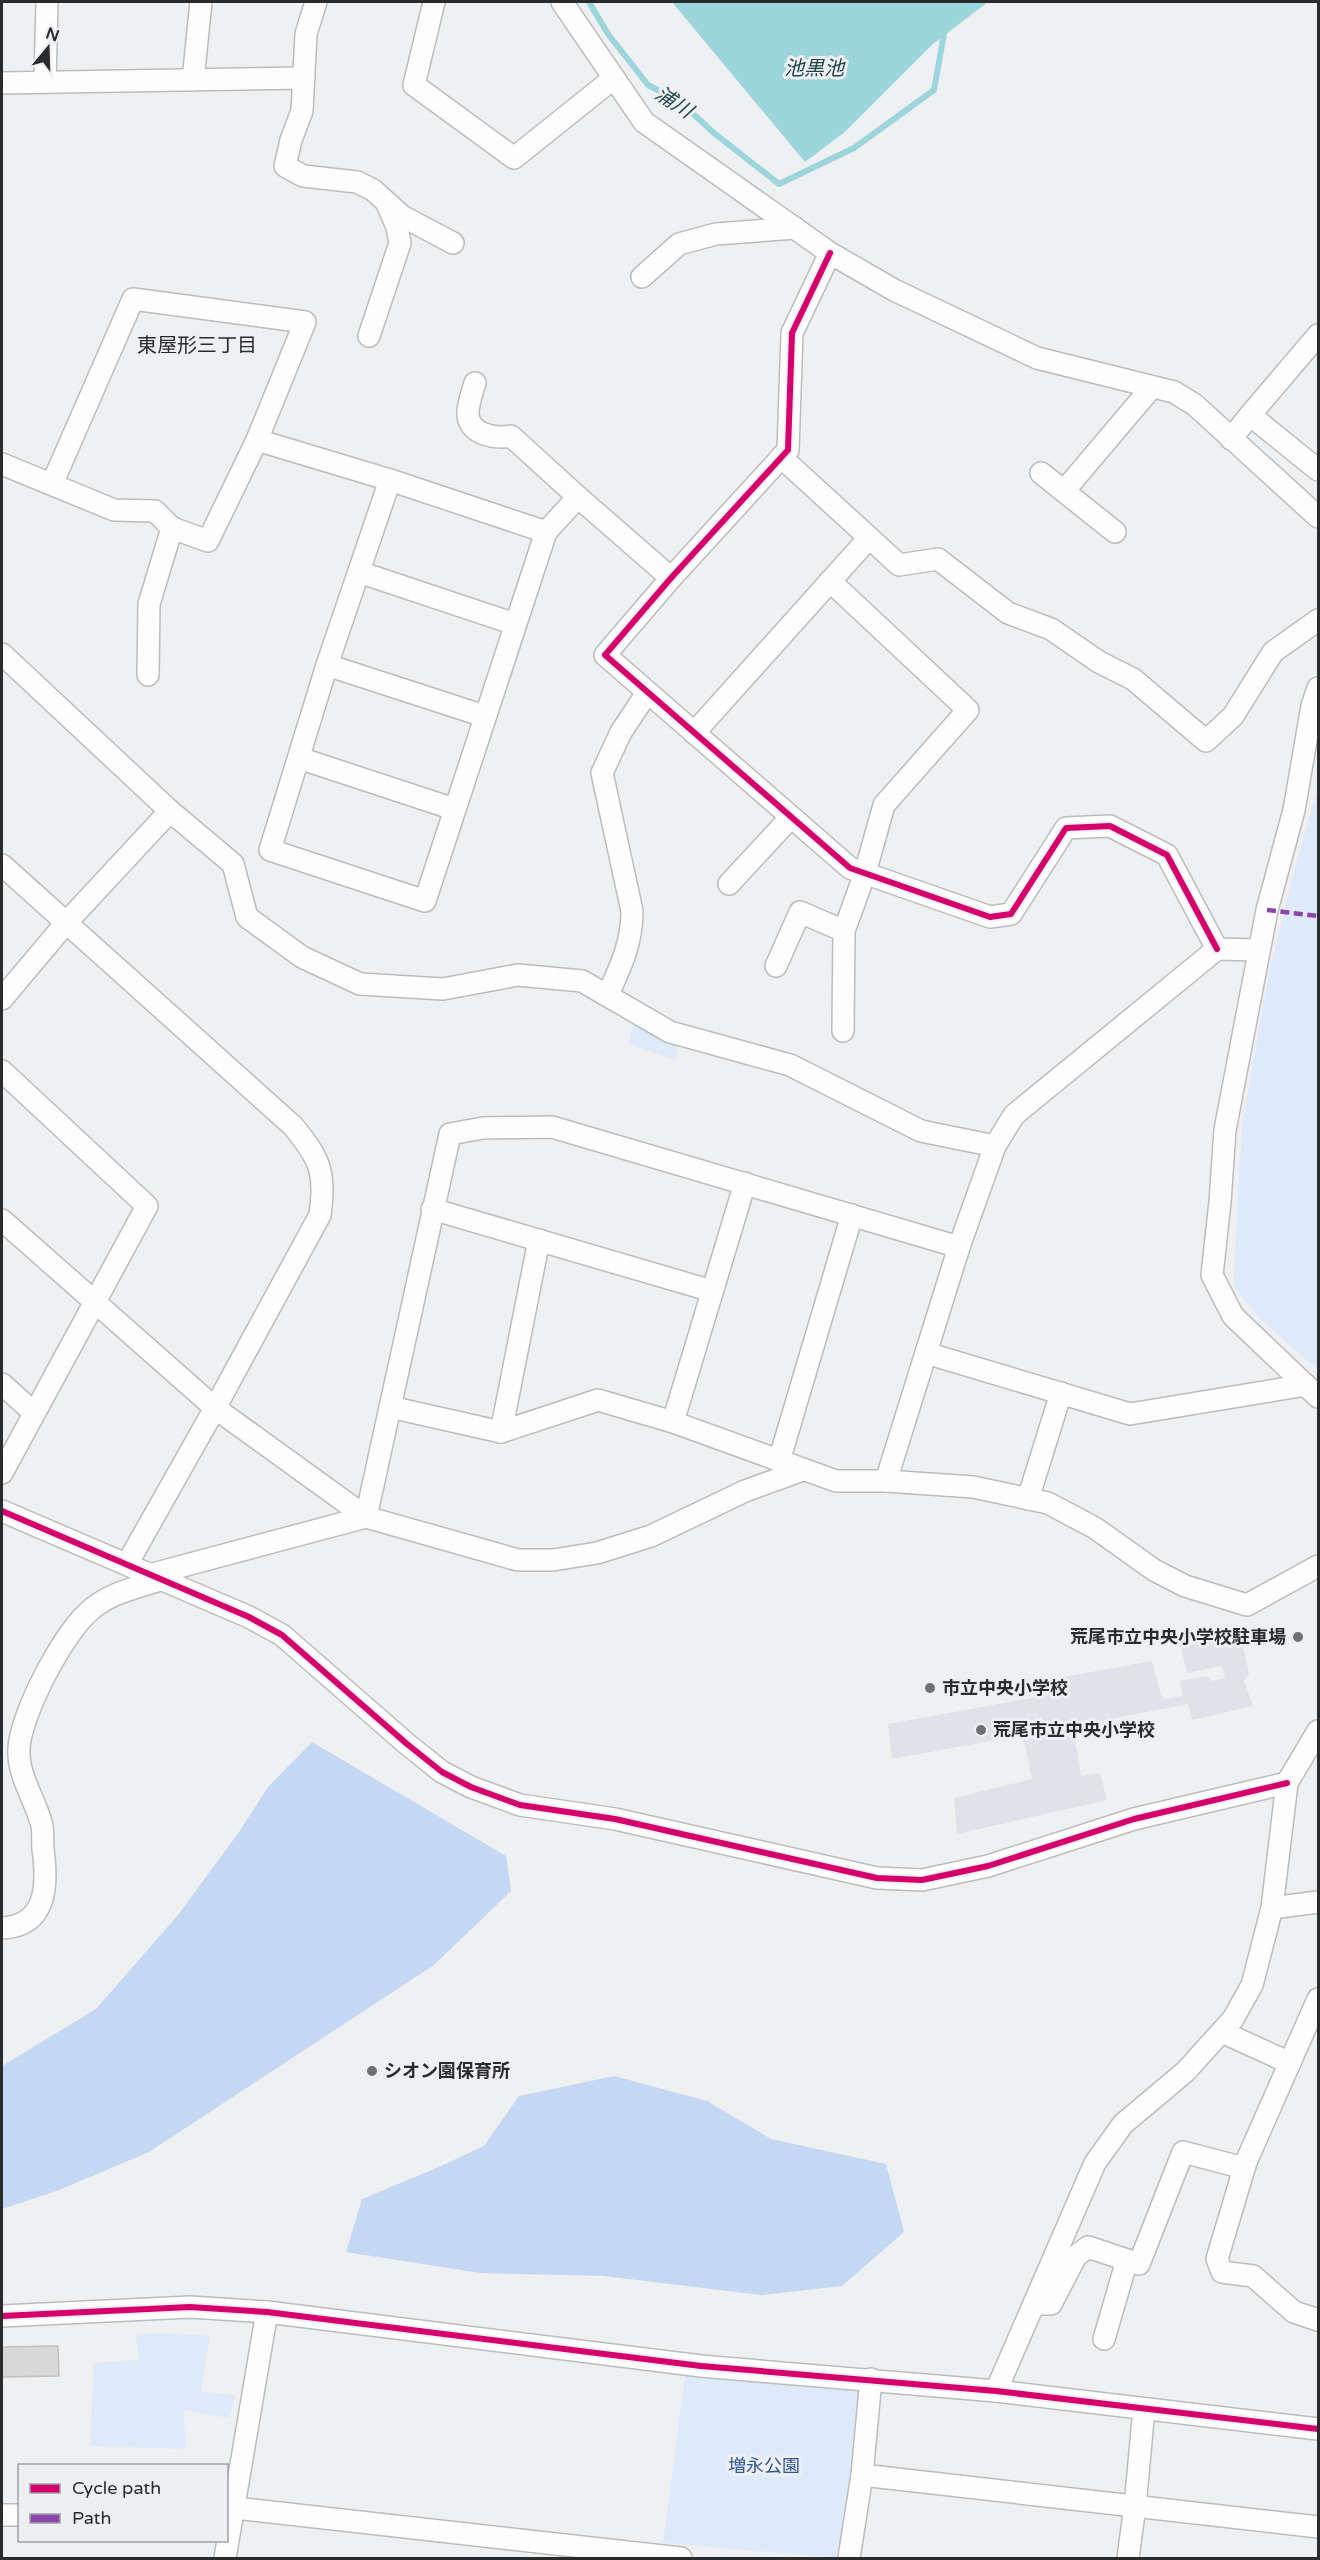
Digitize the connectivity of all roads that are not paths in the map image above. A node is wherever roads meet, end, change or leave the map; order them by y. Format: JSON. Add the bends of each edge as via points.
{"nodes":[{"id":1,"x":47,"y":2,"type":"edge"},
{"id":2,"x":201,"y":2,"type":"edge"},
{"id":3,"x":316,"y":2,"type":"edge"},
{"id":4,"x":434,"y":2,"type":"edge"},
{"id":5,"x":562,"y":2,"type":"edge"},
{"id":6,"x":304,"y":78,"type":"junction"},
{"id":7,"x":614,"y":78,"type":"junction"},
{"id":8,"x":193,"y":80,"type":"junction"},
{"id":9,"x":45,"y":82,"type":"junction"},
{"id":10,"x":2,"y":83,"type":"edge"},
{"id":11,"x":387,"y":202,"type":"junction"},
{"id":12,"x":795,"y":228,"type":"junction"},
{"id":13,"x":453,"y":243,"type":"dead end"},
{"id":14,"x":830,"y":253,"type":"junction"},
{"id":15,"x":642,"y":277,"type":"dead end"},
{"id":16,"x":1318,"y":335,"type":"edge"},
{"id":17,"x":369,"y":336,"type":"dead end"},
{"id":18,"x":475,"y":383,"type":"dead end"},
{"id":19,"x":1152,"y":387,"type":"junction"},
{"id":20,"x":1250,"y":414,"type":"junction"},
{"id":21,"x":1231,"y":439,"type":"junction"},
{"id":22,"x":257,"y":441,"type":"junction"},
{"id":23,"x":781,"y":457,"type":"junction"},
{"id":24,"x":2,"y":464,"type":"edge"},
{"id":25,"x":1318,"y":470,"type":"edge"},
{"id":26,"x":1041,"y":472,"type":"dead end"},
{"id":27,"x":390,"y":480,"type":"junction"},
{"id":28,"x":52,"y":484,"type":"junction"},
{"id":29,"x":1064,"y":491,"type":"junction"},
{"id":30,"x":578,"y":497,"type":"junction"},
{"id":31,"x":1318,"y":517,"type":"edge"},
{"id":32,"x":172,"y":528,"type":"junction"},
{"id":33,"x":546,"y":532,"type":"junction"},
{"id":34,"x":1115,"y":532,"type":"dead end"},
{"id":35,"x":869,"y":538,"type":"junction"},
{"id":36,"x":359,"y":572,"type":"junction"},
{"id":37,"x":671,"y":578,"type":"junction"},
{"id":38,"x":831,"y":581,"type":"junction"},
{"id":39,"x":1318,"y":620,"type":"edge"},
{"id":40,"x":515,"y":624,"type":"junction"},
{"id":41,"x":2,"y":654,"type":"edge"},
{"id":42,"x":327,"y":665,"type":"junction"},
{"id":43,"x":148,"y":675,"type":"dead end"},
{"id":44,"x":1318,"y":688,"type":"edge"},
{"id":45,"x":647,"y":693,"type":"junction"},
{"id":46,"x":484,"y":717,"type":"junction"},
{"id":47,"x":694,"y":733,"type":"junction"},
{"id":48,"x":298,"y":758,"type":"junction"},
{"id":49,"x":454,"y":809,"type":"junction"},
{"id":50,"x":170,"y":811,"type":"junction"},
{"id":51,"x":791,"y":817,"type":"junction"},
{"id":52,"x":2,"y":865,"type":"edge"},
{"id":53,"x":864,"y":873,"type":"junction"},
{"id":54,"x":729,"y":884,"type":"dead end"},
{"id":55,"x":65,"y":924,"type":"junction"},
{"id":56,"x":844,"y":931,"type":"junction"},
{"id":57,"x":1217,"y":949,"type":"junction"},
{"id":58,"x":1259,"y":950,"type":"junction"},
{"id":59,"x":776,"y":966,"type":"dead end"},
{"id":60,"x":608,"y":994,"type":"junction"},
{"id":61,"x":2,"y":999,"type":"edge"},
{"id":62,"x":843,"y":1031,"type":"dead end"},
{"id":63,"x":2,"y":1071,"type":"edge"},
{"id":64,"x":995,"y":1146,"type":"junction"},
{"id":65,"x":745,"y":1183,"type":"junction"},
{"id":66,"x":432,"y":1209,"type":"junction"},
{"id":67,"x":852,"y":1215,"type":"junction"},
{"id":68,"x":2,"y":1220,"type":"edge"},
{"id":69,"x":539,"y":1240,"type":"junction"},
{"id":70,"x":958,"y":1247,"type":"junction"},
{"id":71,"x":712,"y":1291,"type":"junction"},
{"id":72,"x":95,"y":1303,"type":"junction"},
{"id":73,"x":926,"y":1353,"type":"junction"},
{"id":74,"x":2,"y":1384,"type":"edge"},
{"id":75,"x":1312,"y":1391,"type":"edge"},
{"id":76,"x":1061,"y":1393,"type":"junction"},
{"id":77,"x":390,"y":1407,"type":"junction"},
{"id":78,"x":215,"y":1408,"type":"junction"},
{"id":79,"x":33,"y":1412,"type":"junction"},
{"id":80,"x":673,"y":1422,"type":"junction"},
{"id":81,"x":501,"y":1432,"type":"junction"},
{"id":82,"x":778,"y":1461,"type":"junction"},
{"id":83,"x":803,"y":1470,"type":"junction"},
{"id":84,"x":2,"y":1473,"type":"edge"},
{"id":85,"x":886,"y":1481,"type":"junction"},
{"id":86,"x":1028,"y":1499,"type":"junction"},
{"id":87,"x":2,"y":1511,"type":"edge"},
{"id":88,"x":366,"y":1517,"type":"junction"},
{"id":89,"x":127,"y":1564,"type":"junction"},
{"id":90,"x":1318,"y":1566,"type":"edge"},
{"id":91,"x":154,"y":1577,"type":"junction"},
{"id":92,"x":1318,"y":1731,"type":"edge"},
{"id":93,"x":1287,"y":1783,"type":"junction"},
{"id":94,"x":1318,"y":1902,"type":"edge"},
{"id":95,"x":1272,"y":1908,"type":"junction"},
{"id":96,"x":2,"y":1928,"type":"edge"},
{"id":97,"x":1318,"y":1999,"type":"edge"},
{"id":98,"x":1222,"y":2032,"type":"junction"},
{"id":99,"x":1290,"y":2063,"type":"junction"},
{"id":100,"x":1244,"y":2168,"type":"junction"},
{"id":101,"x":1127,"y":2260,"type":"junction"},
{"id":102,"x":1034,"y":2304,"type":"junction"},
{"id":103,"x":267,"y":2312,"type":"junction"},
{"id":104,"x":2,"y":2316,"type":"edge"},
{"id":105,"x":1318,"y":2320,"type":"edge"},
{"id":106,"x":1104,"y":2339,"type":"dead end"},
{"id":107,"x":871,"y":2379,"type":"junction"},
{"id":108,"x":996,"y":2391,"type":"junction"},
{"id":109,"x":1144,"y":2409,"type":"junction"},
{"id":110,"x":1318,"y":2429,"type":"edge"},
{"id":111,"x":862,"y":2475,"type":"junction"},
{"id":112,"x":1135,"y":2506,"type":"junction"},
{"id":113,"x":2,"y":2515,"type":"edge"},
{"id":114,"x":18,"y":2515,"type":"edge"},
{"id":115,"x":231,"y":2521,"type":"edge"},
{"id":116,"x":1318,"y":2527,"type":"edge"},
{"id":117,"x":228,"y":2540,"type":"edge"},
{"id":118,"x":228,"y":2542,"type":"edge"},
{"id":119,"x":225,"y":2559,"type":"edge"},
{"id":120,"x":681,"y":2559,"type":"edge"},
{"id":121,"x":849,"y":2559,"type":"edge"},
{"id":122,"x":1128,"y":2559,"type":"edge"}],
"edges":[{"from":1,"to":9,"type":"street"},
{"from":2,"to":8,"type":"street"},
{"from":3,"to":6,"type":"street","via":[[306,34]]},
{"from":4,"to":7,"type":"street","via":[[414,85],[514,158]]},
{"from":5,"to":7,"type":"street"},
{"from":6,"to":8,"type":"street"},
{"from":6,"to":11,"type":"street","via":[[302,111],[285,166],[303,176],[357,182]]},
{"from":7,"to":12,"type":"street","via":[[644,122]]},
{"from":8,"to":9,"type":"street"},
{"from":9,"to":10,"type":"street"},
{"from":11,"to":13,"type":"street","via":[[402,216]]},
{"from":11,"to":17,"type":"street","via":[[400,243]]},
{"from":12,"to":14,"type":"street"},
{"from":12,"to":15,"type":"street","via":[[716,234],[679,243]]},
{"from":14,"to":19,"type":"street","via":[[894,290],[1037,358]]},
{"from":14,"to":23,"type":"street","via":[[792,333],[788,450]]},
{"from":16,"to":20,"type":"street"},
{"from":18,"to":30,"type":"street","via":[[467,414],[472,426],[498,439],[511,436]]},
{"from":19,"to":21,"type":"street","via":[[1174,392],[1195,405]]},
{"from":19,"to":29,"type":"street"},
{"from":20,"to":21,"type":"street"},
{"from":20,"to":25,"type":"street"},
{"from":21,"to":31,"type":"street"},
{"from":22,"to":27,"type":"street"},
{"from":22,"to":28,"type":"street","via":[[305,322],[133,298]]},
{"from":22,"to":32,"type":"street","via":[[208,541]]},
{"from":23,"to":35,"type":"street"},
{"from":23,"to":37,"type":"street"},
{"from":24,"to":28,"type":"street"},
{"from":26,"to":29,"type":"street"},
{"from":27,"to":33,"type":"street"},
{"from":27,"to":36,"type":"street"},
{"from":28,"to":32,"type":"street","via":[[114,510],[155,511]]},
{"from":29,"to":34,"type":"street"},
{"from":30,"to":33,"type":"street"},
{"from":30,"to":37,"type":"street"},
{"from":32,"to":43,"type":"street","via":[[149,604]]},
{"from":33,"to":40,"type":"street"},
{"from":35,"to":38,"type":"street"},
{"from":35,"to":39,"type":"street","via":[[899,565],[938,559],[1008,613],[1051,629],[1099,662],[1133,679],[1206,741],[1233,716],[1273,652]]},
{"from":36,"to":40,"type":"street"},
{"from":36,"to":42,"type":"street"},
{"from":37,"to":45,"type":"street","via":[[605,655]]},
{"from":38,"to":47,"type":"street"},
{"from":38,"to":53,"type":"street","via":[[968,710],[884,805]]},
{"from":40,"to":46,"type":"street"},
{"from":41,"to":50,"type":"street"},
{"from":42,"to":46,"type":"street"},
{"from":42,"to":48,"type":"street"},
{"from":44,"to":58,"type":"street","via":[[1294,810]]},
{"from":45,"to":47,"type":"street"},
{"from":45,"to":60,"type":"street","via":[[621,732],[602,773],[632,911],[626,956]]},
{"from":46,"to":49,"type":"street"},
{"from":47,"to":51,"type":"street"},
{"from":48,"to":49,"type":"street"},
{"from":48,"to":49,"type":"street","via":[[270,850],[425,901]]},
{"from":50,"to":55,"type":"street"},
{"from":50,"to":60,"type":"street","via":[[234,864],[247,917],[302,957],[360,984],[443,989],[518,975],[582,981]]},
{"from":51,"to":53,"type":"street","via":[[850,867]]},
{"from":51,"to":54,"type":"street"},
{"from":52,"to":55,"type":"street"},
{"from":53,"to":56,"type":"street"},
{"from":53,"to":57,"type":"street","via":[[990,917],[1011,914],[1066,828],[1110,826],[1167,855]]},
{"from":55,"to":61,"type":"street"},
{"from":55,"to":78,"type":"street","via":[[293,1126],[318,1161],[324,1187],[320,1215]]},
{"from":56,"to":59,"type":"street","via":[[800,912]]},
{"from":56,"to":62,"type":"street"},
{"from":57,"to":58,"type":"street"},
{"from":57,"to":64,"type":"street","via":[[1014,1115]]},
{"from":58,"to":75,"type":"street","via":[[1225,1130],[1212,1275],[1233,1316]]},
{"from":60,"to":64,"type":"street","via":[[670,1032],[790,1065],[921,1131]]},
{"from":63,"to":72,"type":"street","via":[[147,1206]]},
{"from":64,"to":70,"type":"street"},
{"from":65,"to":66,"type":"street","via":[[552,1127],[483,1128],[450,1134]]},
{"from":65,"to":67,"type":"street"},
{"from":65,"to":71,"type":"street"},
{"from":66,"to":69,"type":"street"},
{"from":66,"to":77,"type":"street"},
{"from":67,"to":70,"type":"street"},
{"from":67,"to":82,"type":"street"},
{"from":68,"to":72,"type":"street"},
{"from":69,"to":71,"type":"street"},
{"from":69,"to":81,"type":"street"},
{"from":70,"to":73,"type":"street"},
{"from":71,"to":80,"type":"street"},
{"from":72,"to":78,"type":"street"},
{"from":72,"to":79,"type":"street"},
{"from":73,"to":76,"type":"street"},
{"from":73,"to":85,"type":"street"},
{"from":74,"to":79,"type":"street"},
{"from":75,"to":76,"type":"street","via":[[1130,1414]]},
{"from":76,"to":86,"type":"street"},
{"from":77,"to":81,"type":"street"},
{"from":77,"to":88,"type":"street"},
{"from":78,"to":88,"type":"street"},
{"from":78,"to":89,"type":"street"},
{"from":79,"to":84,"type":"street"},
{"from":80,"to":81,"type":"street","via":[[598,1400]]},
{"from":80,"to":82,"type":"street"},
{"from":82,"to":83,"type":"street"},
{"from":83,"to":85,"type":"street","via":[[836,1481]]},
{"from":83,"to":88,"type":"street","via":[[746,1491],[651,1536],[597,1553],[553,1560],[518,1560]]},
{"from":85,"to":86,"type":"street","via":[[973,1487]]},
{"from":86,"to":90,"type":"street","via":[[1048,1503],[1095,1528],[1154,1570],[1185,1586],[1247,1605]]},
{"from":87,"to":89,"type":"street"},
{"from":88,"to":91,"type":"street"},
{"from":89,"to":91,"type":"street"},
{"from":91,"to":93,"type":"street","via":[[282,1635],[407,1744],[442,1772],[471,1787],[520,1805],[615,1819],[877,1878],[922,1880],[988,1866],[1134,1819]]},
{"from":91,"to":96,"type":"street","via":[[93,1608],[68,1635],[37,1692],[19,1748],[21,1768],[42,1825],[44,1890],[31,1920],[15,1928]]},
{"from":92,"to":93,"type":"street"},
{"from":93,"to":95,"type":"street"},
{"from":94,"to":95,"type":"street"},
{"from":95,"to":98,"type":"street","via":[[1252,1985]]},
{"from":97,"to":99,"type":"street"},
{"from":98,"to":99,"type":"street"},
{"from":98,"to":102,"type":"street","via":[[1185,2072],[1123,2124],[1095,2163]]},
{"from":99,"to":100,"type":"street"},
{"from":100,"to":101,"type":"street","via":[[1183,2152],[1139,2264]]},
{"from":100,"to":105,"type":"street","via":[[1217,2259],[1222,2272],[1253,2276],[1294,2312]]},
{"from":101,"to":102,"type":"street","via":[[1088,2247],[1076,2256],[1051,2304]]},
{"from":101,"to":106,"type":"street"},
{"from":102,"to":108,"type":"street"},
{"from":103,"to":104,"type":"street","via":[[190,2307]]},
{"from":103,"to":107,"type":"street","via":[[701,2366]]},
{"from":103,"to":115,"type":"street"},
{"from":107,"to":108,"type":"street"},
{"from":107,"to":111,"type":"street"},
{"from":108,"to":109,"type":"street"},
{"from":109,"to":110,"type":"street"},
{"from":109,"to":112,"type":"street"},
{"from":111,"to":112,"type":"street"},
{"from":111,"to":121,"type":"street"},
{"from":112,"to":116,"type":"street"},
{"from":112,"to":122,"type":"street"},
{"from":113,"to":114,"type":"street"},
{"from":115,"to":117,"type":"street"},
{"from":115,"to":120,"type":"street"},
{"from":118,"to":119,"type":"street"}]}
